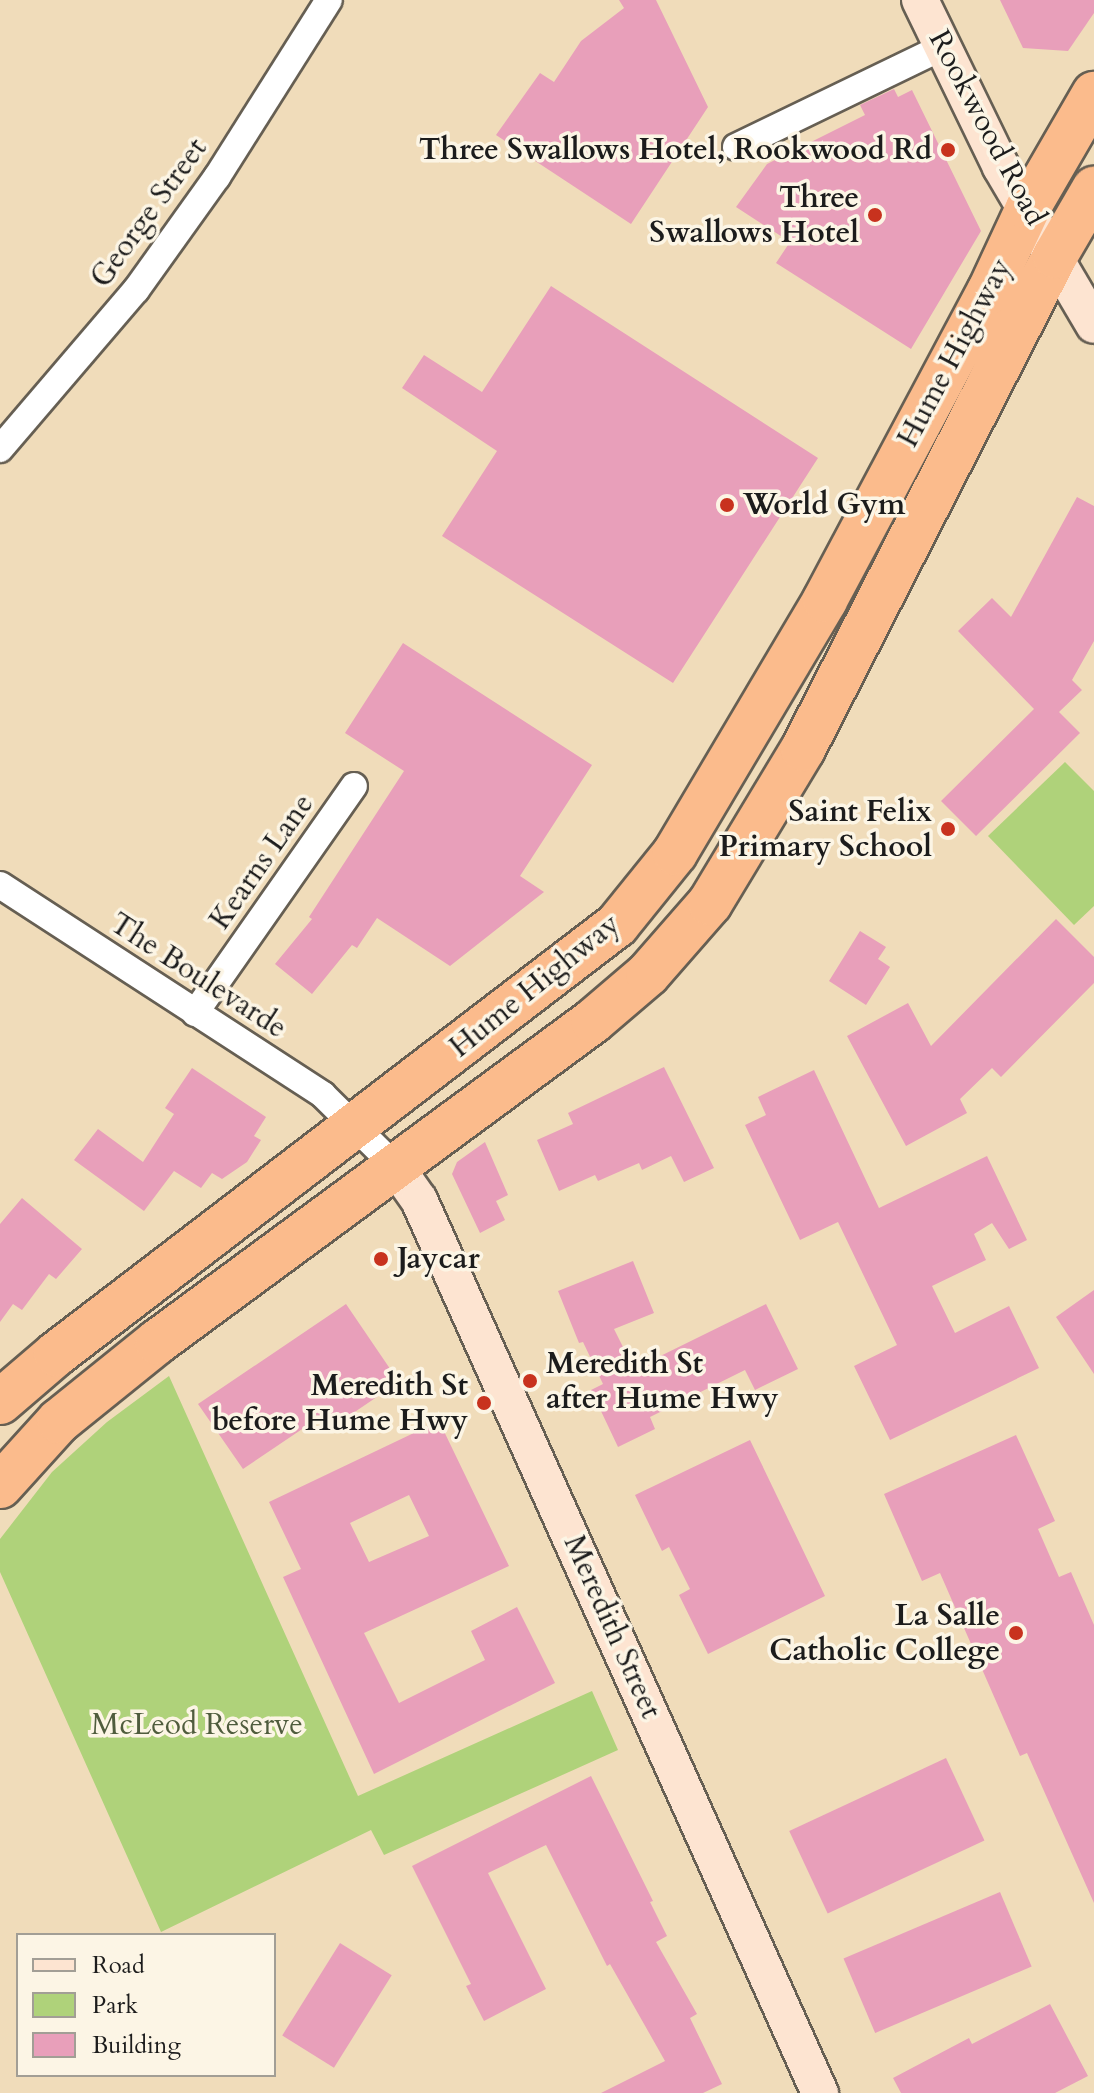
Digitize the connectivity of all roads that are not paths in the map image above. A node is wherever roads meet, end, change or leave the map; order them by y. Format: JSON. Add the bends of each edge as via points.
{"nodes":[{"id":1,"x":329,"y":0,"type":"edge"},
{"id":2,"x":920,"y":0,"type":"edge"},
{"id":3,"x":943,"y":47,"type":"junction"},
{"id":4,"x":1094,"y":94,"type":"edge"},
{"id":5,"x":736,"y":147,"type":"dead end"},
{"id":6,"x":1094,"y":189,"type":"edge"},
{"id":7,"x":1028,"y":208,"type":"junction"},
{"id":8,"x":1055,"y":256,"type":"junction"},
{"id":9,"x":1094,"y":325,"type":"edge"},
{"id":10,"x":0,"y":449,"type":"edge"},
{"id":11,"x":354,"y":786,"type":"dead end"},
{"id":12,"x":0,"y":885,"type":"edge"},
{"id":13,"x":610,"y":931,"type":"junction"},
{"id":14,"x":648,"y":974,"type":"junction"},
{"id":15,"x":195,"y":1013,"type":"junction"},
{"id":16,"x":357,"y":1125,"type":"junction"},
{"id":17,"x":395,"y":1166,"type":"junction"},
{"id":18,"x":0,"y":1402,"type":"edge"},
{"id":19,"x":0,"y":1486,"type":"edge"},
{"id":20,"x":820,"y":2093,"type":"edge"}],
"edges":[{"from":1,"to":10,"type":"street","name":"George Street","via":[[217,177],[136,290]]},
{"from":2,"to":3,"type":"street","name":"Rookwood Road"},
{"from":3,"to":5,"type":"street"},
{"from":3,"to":7,"type":"street","name":"Rookwood Road","via":[[1001,167]]},
{"from":4,"to":7,"type":"highway","name":"Hume Highway"},
{"from":6,"to":8,"type":"highway","name":"Hume Highway"},
{"from":7,"to":8,"type":"street","name":"Rookwood Road"},
{"from":7,"to":13,"type":"highway","name":"Hume Highway","via":[[989,292],[810,626],[675,853]]},
{"from":8,"to":9,"type":"street","name":"Rookwood Road"},
{"from":8,"to":14,"type":"highway","name":"Hume Highway","via":[[803,749],[710,903]]},
{"from":11,"to":15,"type":"street","name":"Kearns Lane"},
{"from":12,"to":15,"type":"street","name":"The Boulevarde"},
{"from":13,"to":14,"type":"highway"},
{"from":13,"to":16,"type":"highway","name":"Hume Highway"},
{"from":14,"to":17,"type":"highway","name":"Hume Highway","via":[[593,1021]]},
{"from":15,"to":16,"type":"street","name":"The Boulevarde","via":[[323,1095]]},
{"from":16,"to":17,"type":"street","name":"The Boulevarde"},
{"from":16,"to":18,"type":"highway","name":"Hume Highway"},
{"from":17,"to":19,"type":"highway","name":"Hume Highway","via":[[59,1421]]},
{"from":17,"to":20,"type":"street","name":"Meredith Street","via":[[419,1200]]}]}
